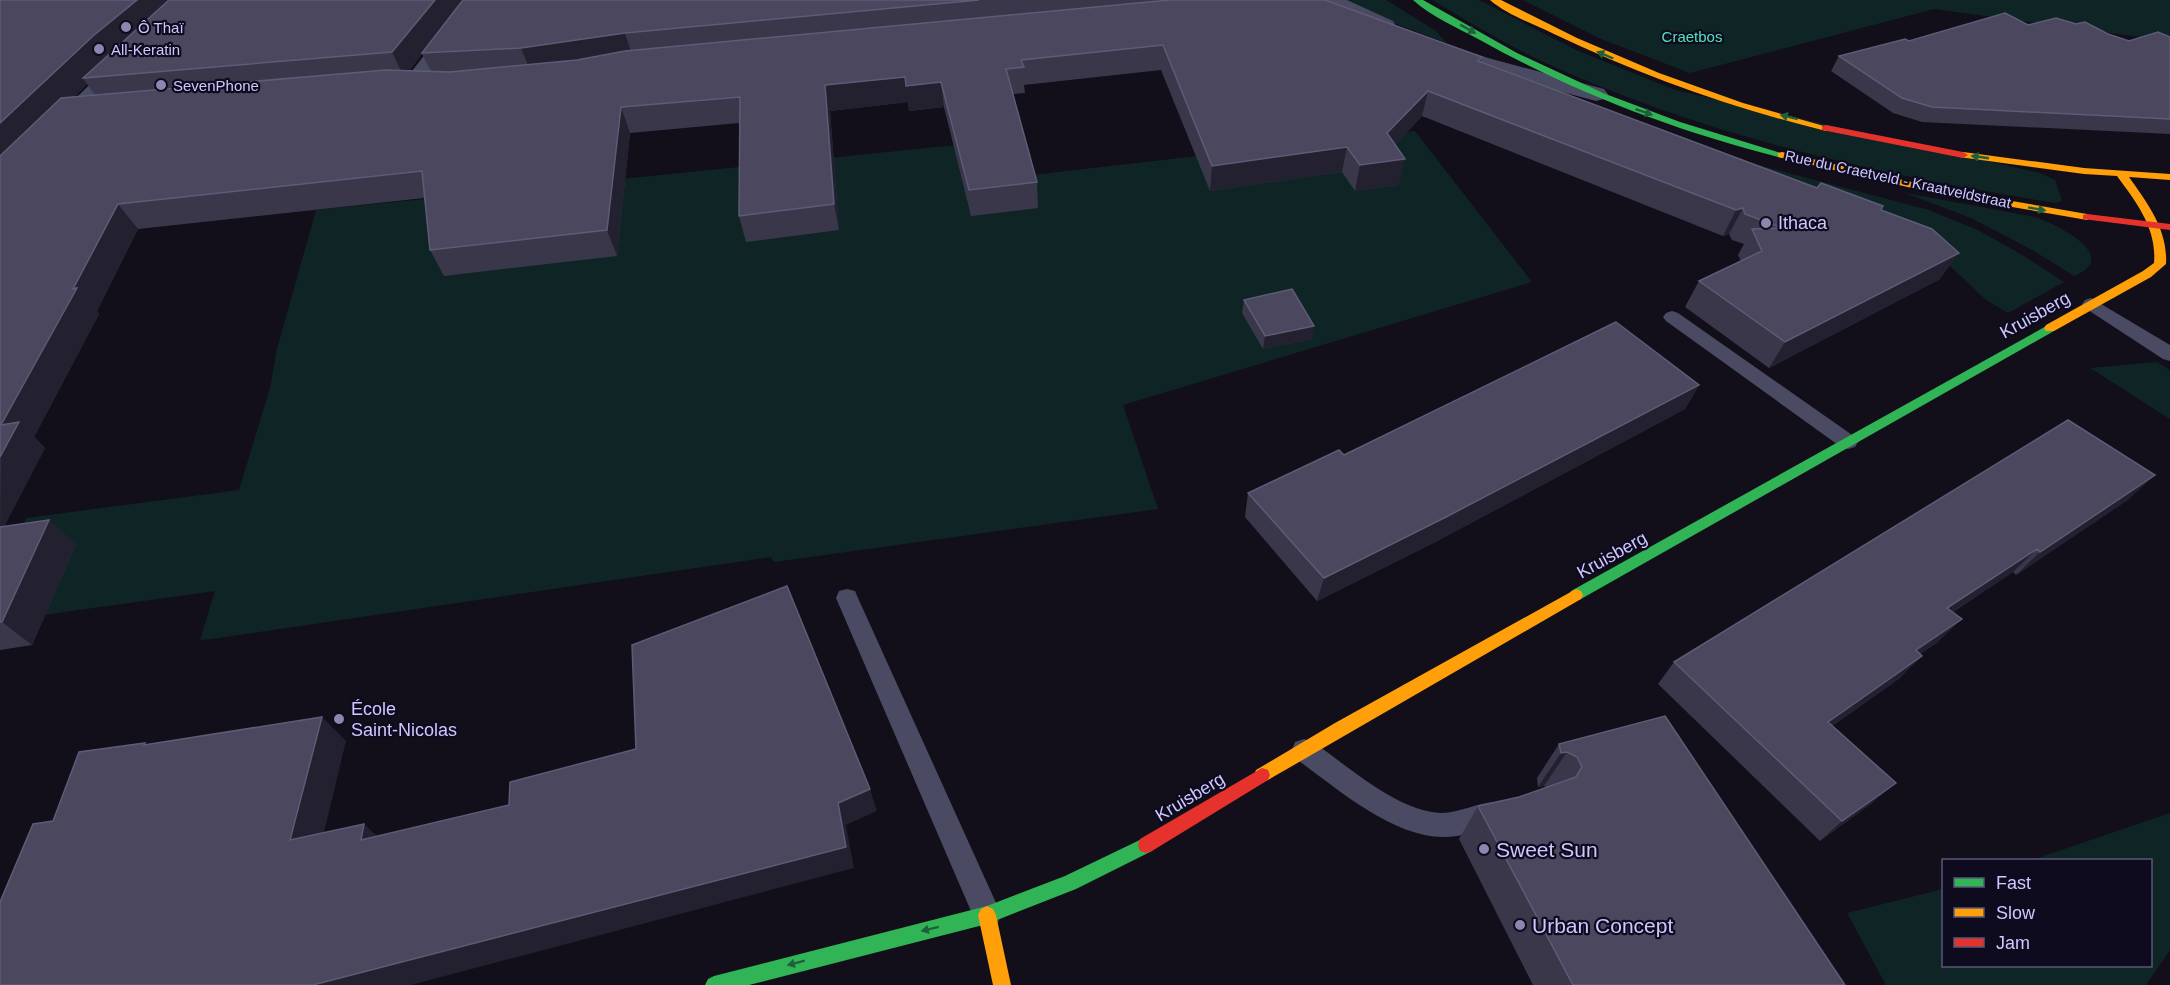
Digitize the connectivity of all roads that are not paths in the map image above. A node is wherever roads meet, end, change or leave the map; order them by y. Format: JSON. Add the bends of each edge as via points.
{"nodes":[{"id":1,"x":479,"y":0,"type":"edge"},
{"id":2,"x":1330,"y":0,"type":"edge"},
{"id":3,"x":1417,"y":0,"type":"edge"},
{"id":4,"x":1494,"y":0,"type":"edge"},
{"id":5,"x":1306,"y":3,"type":"edge"},
{"id":6,"x":1404,"y":35,"type":"edge"},
{"id":7,"x":1426,"y":43,"type":"edge"},
{"id":8,"x":147,"y":44,"type":"edge"},
{"id":9,"x":411,"y":86,"type":"junction"},
{"id":10,"x":386,"y":87,"type":"edge"},
{"id":11,"x":441,"y":88,"type":"edge"},
{"id":12,"x":1597,"y":94,"type":"junction"},
{"id":13,"x":105,"y":112,"type":"edge"},
{"id":14,"x":71,"y":115,"type":"junction"},
{"id":15,"x":2121,"y":174,"type":"junction"},
{"id":16,"x":2170,"y":177,"type":"edge"},
{"id":17,"x":0,"y":186,"type":"edge"},
{"id":18,"x":2163,"y":226,"type":"edge"},
{"id":19,"x":2091,"y":304,"type":"junction"},
{"id":20,"x":1672,"y":316,"type":"dead end"},
{"id":21,"x":2170,"y":354,"type":"edge"},
{"id":22,"x":1848,"y":442,"type":"junction"},
{"id":23,"x":847,"y":598,"type":"dead end"},
{"id":24,"x":1304,"y":750,"type":"junction"},
{"id":25,"x":1521,"y":806,"type":"edge"},
{"id":26,"x":987,"y":915,"type":"junction"},
{"id":27,"x":714,"y":985,"type":"edge"},
{"id":28,"x":1002,"y":985,"type":"edge"}],
"edges":[{"from":1,"to":9,"type":"street"},
{"from":2,"to":5,"type":"street"},
{"from":2,"to":6,"type":"street"},
{"from":3,"to":12,"type":"street","name":"Rue du Craetveld - Kraatveldstraat","one_way":true},
{"from":15,"to":4,"type":"street","name":"Rue du Craetveld - Kraatveldstraat","one_way":true,"via":[[1963,154],[1780,115],[1631,66],[1565,38]]},
{"from":7,"to":12,"type":"street","name":"Rue du Craetveld - Kraatveldstraat","via":[[1480,63]]},
{"from":8,"to":14,"type":"street"},
{"from":9,"to":10,"type":"street"},
{"from":9,"to":11,"type":"street"},
{"from":12,"to":18,"type":"street","name":"Rue du Craetveld - Kraatveldstraat","one_way":true,"via":[[1707,132],[1838,169],[2000,202]]},
{"from":13,"to":14,"type":"street"},
{"from":14,"to":17,"type":"street"},
{"from":15,"to":16,"type":"street","name":"Rue du Craetveld - Kraatveldstraat"},
{"from":15,"to":18,"type":"street","name":"Kruisberg"},
{"from":18,"to":19,"type":"street","name":"Kruisberg","via":[[2164,254],[2160,265]]},
{"from":19,"to":21,"type":"lane"},
{"from":19,"to":22,"type":"street","name":"Kruisberg"},
{"from":20,"to":22,"type":"lane"},
{"from":22,"to":24,"type":"street","name":"Kruisberg"},
{"from":23,"to":26,"type":"lane"},
{"from":24,"to":25,"type":"lane","via":[[1404,816],[1423,824],[1455,824]]},
{"from":24,"to":26,"type":"street","name":"Kruisberg","via":[[1133,853]]},
{"from":26,"to":27,"type":"street","name":"Kruisberg","one_way":true},
{"from":26,"to":28,"type":"street"}]}
